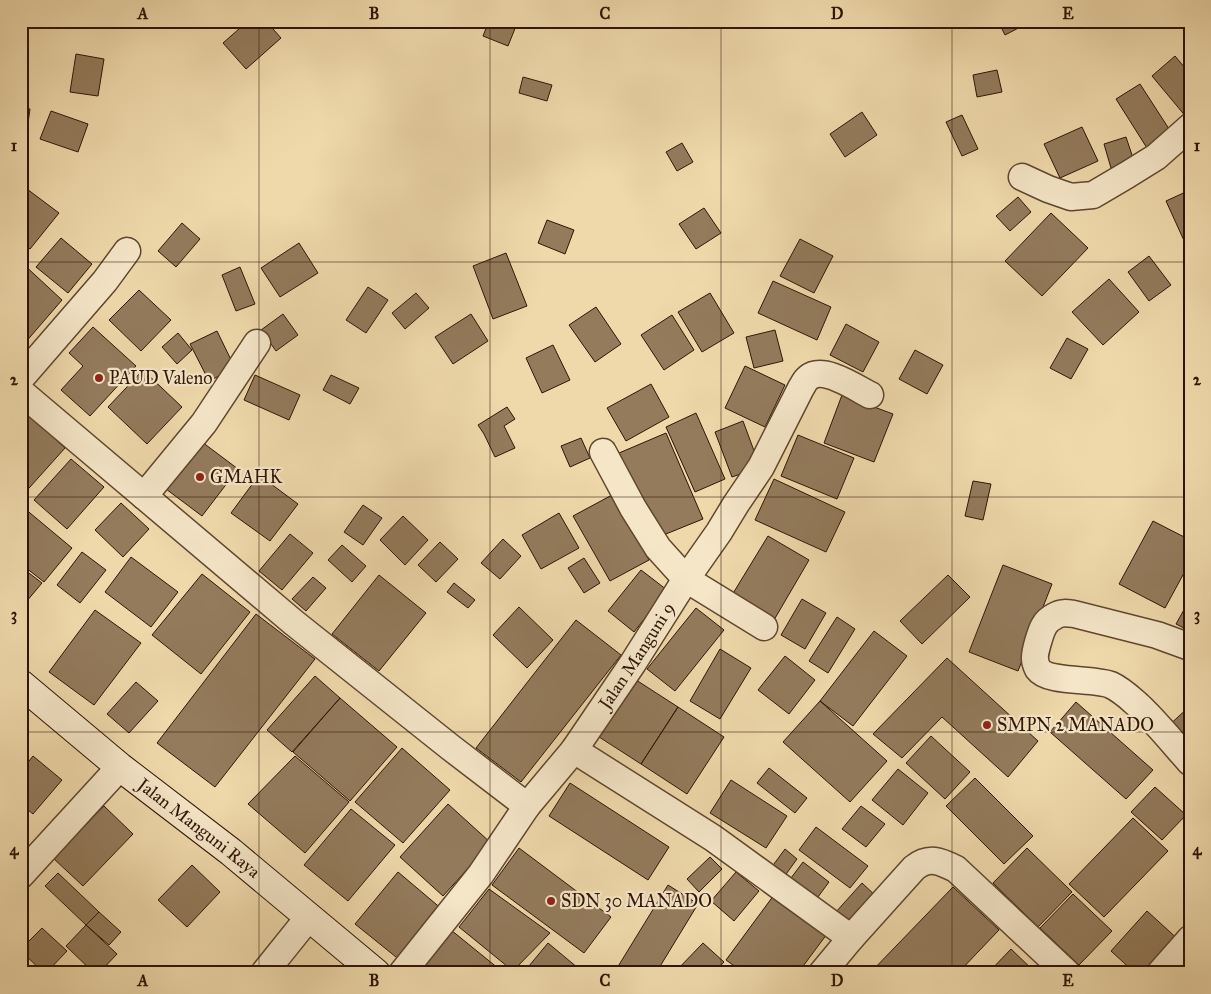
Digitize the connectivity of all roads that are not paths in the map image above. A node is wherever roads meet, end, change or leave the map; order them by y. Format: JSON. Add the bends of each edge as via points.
{"nodes":[{"id":1,"x":1190,"y":127,"type":"edge"},
{"id":2,"x":1022,"y":177,"type":"dead end"},
{"id":3,"x":127,"y":251,"type":"dead end"},
{"id":4,"x":256,"y":343,"type":"dead end"},
{"id":5,"x":21,"y":378,"type":"edge"},
{"id":6,"x":21,"y":392,"type":"edge"},
{"id":7,"x":870,"y":395,"type":"dead end"},
{"id":8,"x":604,"y":452,"type":"dead end"},
{"id":9,"x":144,"y":496,"type":"junction"},
{"id":10,"x":686,"y":578,"type":"junction"},
{"id":11,"x":764,"y":627,"type":"dead end"},
{"id":12,"x":1190,"y":647,"type":"edge"},
{"id":13,"x":21,"y":684,"type":"edge"},
{"id":14,"x":574,"y":750,"type":"junction"},
{"id":15,"x":1190,"y":762,"type":"edge"},
{"id":16,"x":120,"y":768,"type":"junction"},
{"id":17,"x":527,"y":806,"type":"junction"},
{"id":18,"x":21,"y":876,"type":"edge"},
{"id":19,"x":309,"y":917,"type":"junction"},
{"id":20,"x":851,"y":938,"type":"junction"},
{"id":21,"x":1190,"y":939,"type":"edge"},
{"id":22,"x":264,"y":973,"type":"edge"},
{"id":23,"x":376,"y":973,"type":"edge"},
{"id":24,"x":402,"y":973,"type":"edge"},
{"id":25,"x":822,"y":973,"type":"edge"},
{"id":26,"x":1067,"y":973,"type":"edge"},
{"id":27,"x":1160,"y":973,"type":"edge"}],
"edges":[{"from":1,"to":2,"type":"street","via":[[1156,157],[1093,195],[1071,197]]},
{"from":3,"to":5,"type":"street"},
{"from":4,"to":9,"type":"street","via":[[204,423]]},
{"from":6,"to":9,"type":"street"},
{"from":7,"to":10,"type":"street","name":"Jalan Manguni 9","via":[[834,376],[819,374],[808,377],[761,467]]},
{"from":8,"to":10,"type":"street","via":[[658,548]]},
{"from":9,"to":17,"type":"street","via":[[293,622]]},
{"from":10,"to":11,"type":"street"},
{"from":10,"to":14,"type":"street","name":"Jalan Manguni 9"},
{"from":12,"to":15,"type":"street","via":[[1063,613],[1044,625],[1034,660],[1045,675],[1116,688],[1152,718]]},
{"from":13,"to":16,"type":"street","name":"Jalan Manguni Raya"},
{"from":14,"to":17,"type":"street","name":"Jalan Manguni 9"},
{"from":14,"to":20,"type":"street","via":[[713,838]]},
{"from":16,"to":18,"type":"street"},
{"from":16,"to":19,"type":"street","name":"Jalan Manguni Raya","via":[[232,852]]},
{"from":17,"to":24,"type":"street","name":"Jalan Manguni 9","via":[[481,874]]},
{"from":19,"to":22,"type":"street"},
{"from":19,"to":23,"type":"street","name":"Jalan Manguni Raya"},
{"from":20,"to":25,"type":"street"},
{"from":20,"to":26,"type":"street","via":[[921,862],[943,862],[956,869]]},
{"from":21,"to":27,"type":"street"}]}
